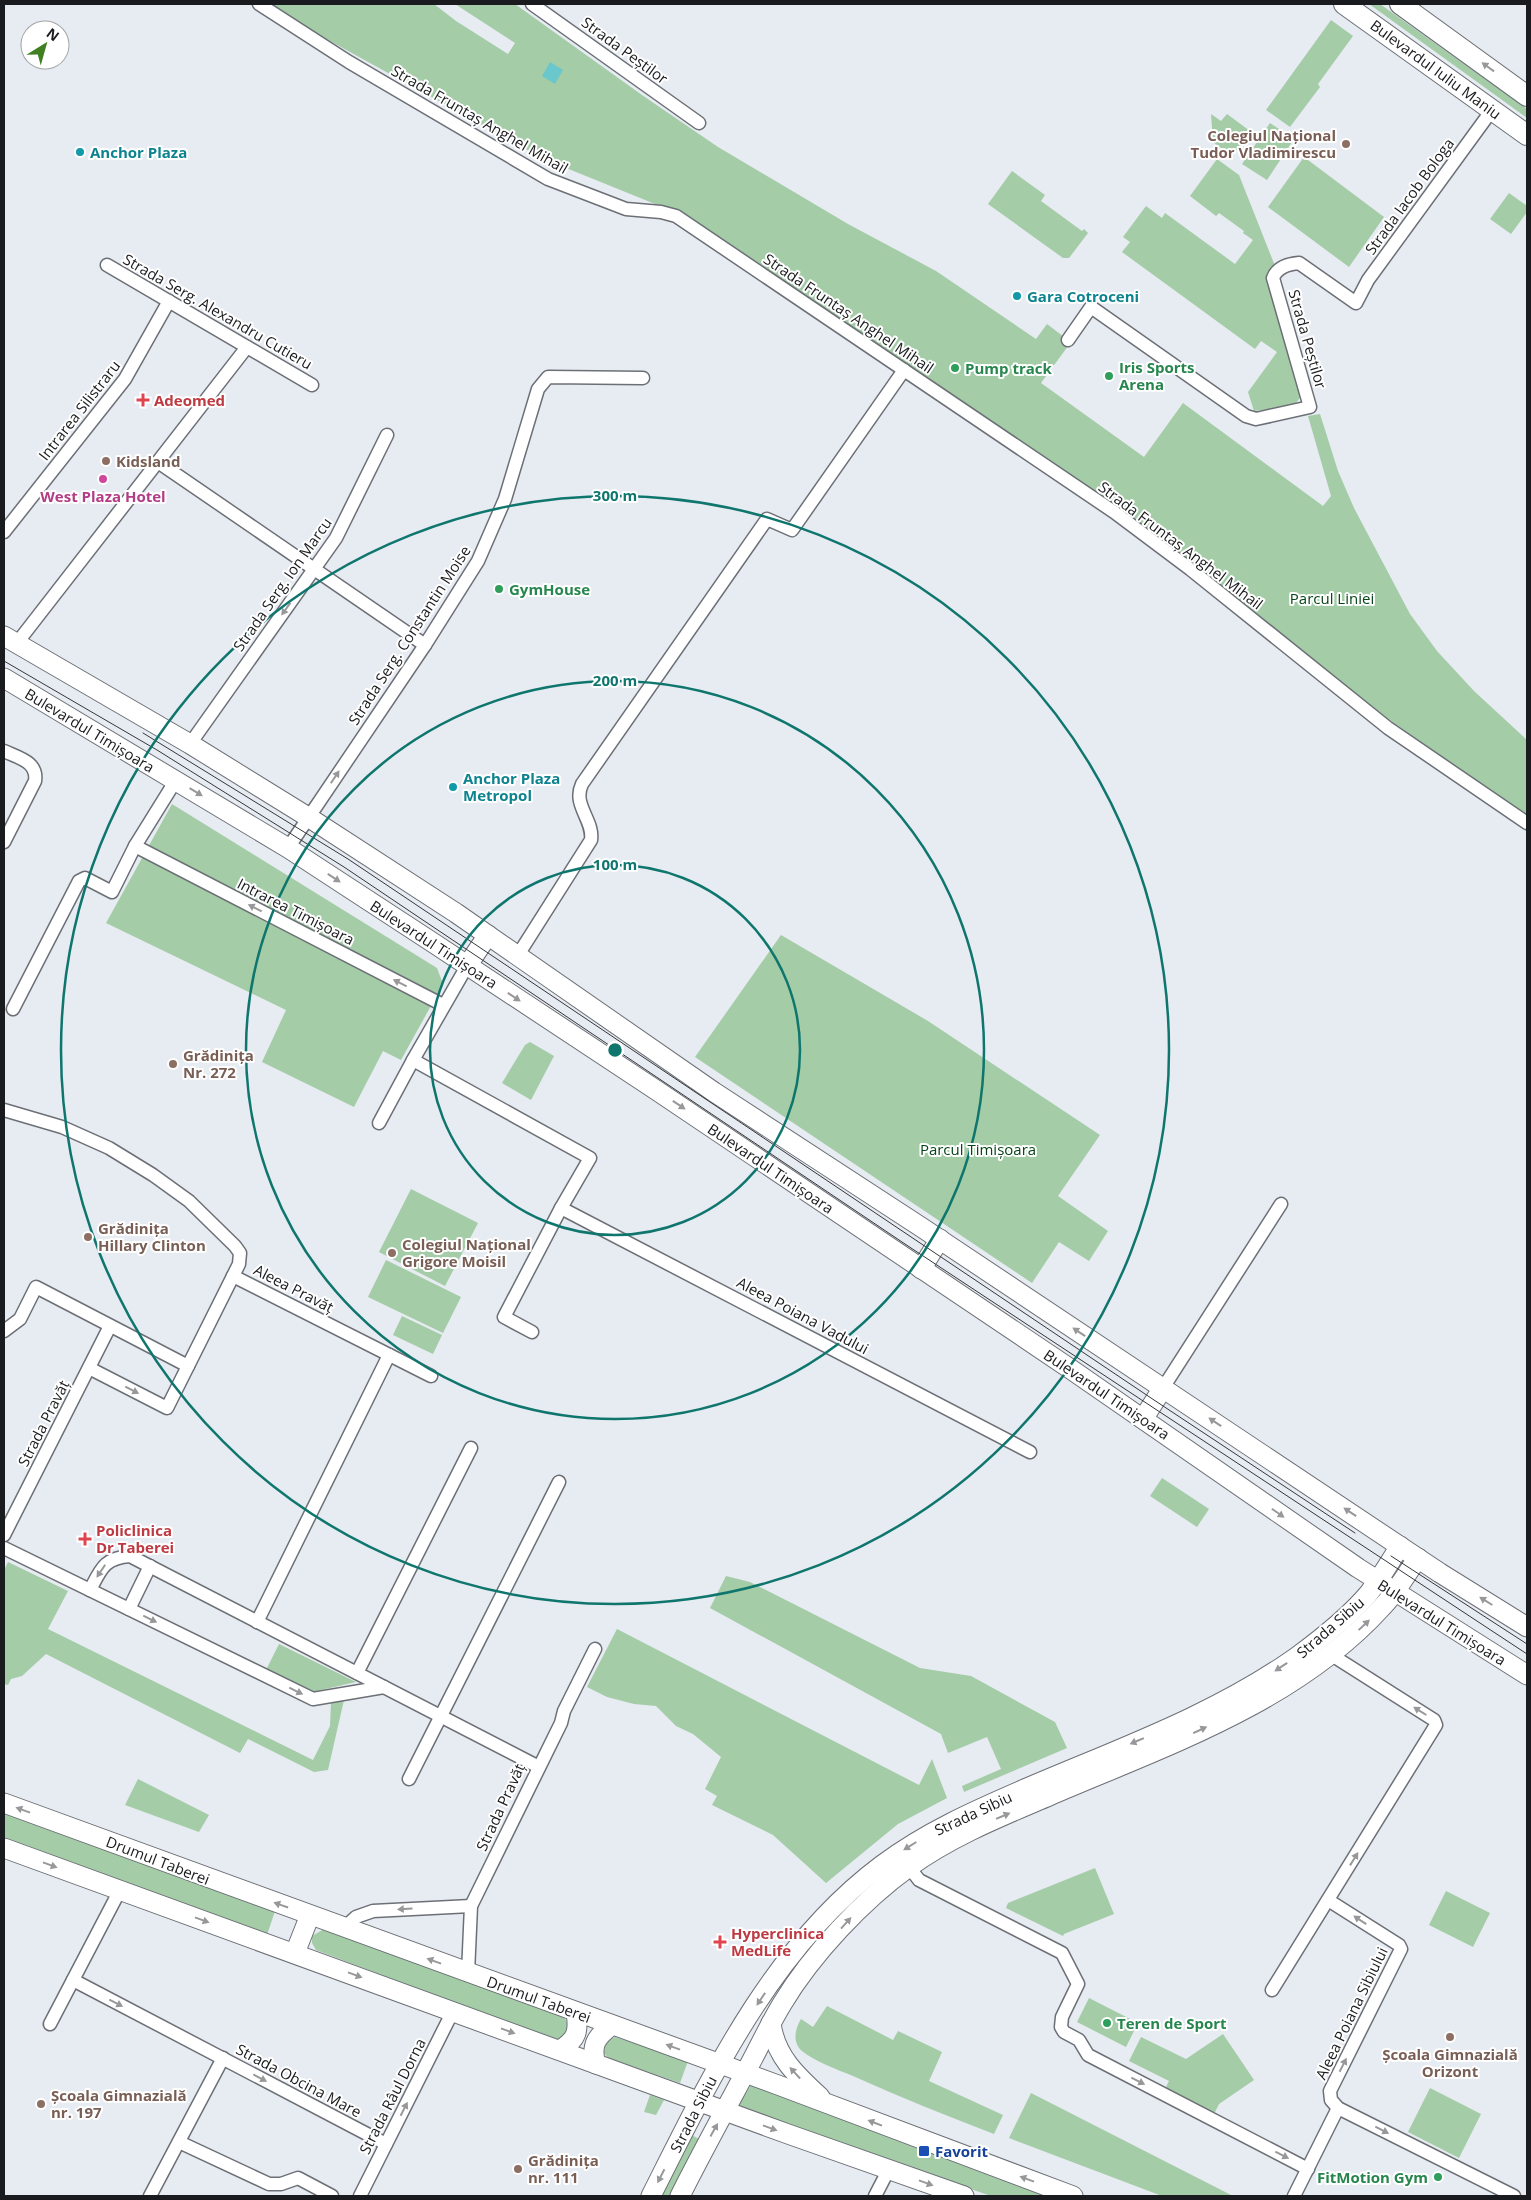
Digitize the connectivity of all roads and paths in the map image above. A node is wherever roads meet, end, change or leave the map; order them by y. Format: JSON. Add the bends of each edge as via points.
{"nodes":[{"id":1,"x":259,"y":4,"type":"edge"},
{"id":2,"x":532,"y":4,"type":"edge"},
{"id":3,"x":1344,"y":4,"type":"edge"},
{"id":4,"x":1400,"y":4,"type":"edge"},
{"id":5,"x":1527,"y":96,"type":"edge"},
{"id":6,"x":1492,"y":110,"type":"junction"},
{"id":7,"x":699,"y":123,"type":"dead end"},
{"id":8,"x":1527,"y":135,"type":"edge"},
{"id":9,"x":108,"y":265,"type":"dead end"},
{"id":10,"x":169,"y":301,"type":"junction"},
{"id":11,"x":1356,"y":303,"type":"joint"},
{"id":12,"x":1068,"y":340,"type":"dead end"},
{"id":13,"x":248,"y":347,"type":"junction"},
{"id":14,"x":904,"y":370,"type":"junction"},
{"id":15,"x":643,"y":378,"type":"dead end"},
{"id":16,"x":312,"y":385,"type":"dead end"},
{"id":17,"x":387,"y":435,"type":"dead end"},
{"id":18,"x":158,"y":462,"type":"junction"},
{"id":19,"x":4,"y":532,"type":"edge"},
{"id":20,"x":314,"y":569,"type":"junction"},
{"id":21,"x":10,"y":640,"type":"edge"},
{"id":22,"x":425,"y":645,"type":"junction"},
{"id":23,"x":4,"y":678,"type":"edge"},
{"id":24,"x":190,"y":744,"type":"junction"},
{"id":25,"x":4,"y":751,"type":"edge"},
{"id":26,"x":176,"y":780,"type":"junction"},
{"id":27,"x":308,"y":817,"type":"junction"},
{"id":28,"x":1527,"y":823,"type":"edge"},
{"id":29,"x":4,"y":842,"type":"edge"},
{"id":30,"x":134,"y":846,"type":"junction"},
{"id":31,"x":288,"y":848,"type":"junction"},
{"id":32,"x":488,"y":935,"type":"junction"},
{"id":33,"x":518,"y":955,"type":"junction"},
{"id":34,"x":467,"y":966,"type":"junction"},
{"id":35,"x":443,"y":1005,"type":"junction"},
{"id":36,"x":13,"y":1009,"type":"dead end"},
{"id":37,"x":413,"y":1060,"type":"junction"},
{"id":38,"x":673,"y":1064,"type":"junction"},
{"id":39,"x":656,"y":1090,"type":"junction"},
{"id":40,"x":4,"y":1110,"type":"edge"},
{"id":41,"x":379,"y":1123,"type":"dead end"},
{"id":42,"x":1281,"y":1204,"type":"dead end"},
{"id":43,"x":561,"y":1208,"type":"junction"},
{"id":44,"x":940,"y":1239,"type":"junction"},
{"id":45,"x":921,"y":1269,"type":"junction"},
{"id":46,"x":233,"y":1276,"type":"junction"},
{"id":47,"x":110,"y":1326,"type":"junction"},
{"id":48,"x":4,"y":1331,"type":"edge"},
{"id":49,"x":532,"y":1332,"type":"dead end"},
{"id":50,"x":389,"y":1354,"type":"junction"},
{"id":51,"x":188,"y":1366,"type":"junction"},
{"id":52,"x":89,"y":1368,"type":"junction"},
{"id":53,"x":431,"y":1376,"type":"dead end"},
{"id":54,"x":1163,"y":1388,"type":"junction"},
{"id":55,"x":1143,"y":1419,"type":"junction"},
{"id":56,"x":470,"y":1448,"type":"dead end"},
{"id":57,"x":1030,"y":1452,"type":"dead end"},
{"id":58,"x":560,"y":1482,"type":"dead end"},
{"id":59,"x":4,"y":1535,"type":"edge"},
{"id":60,"x":1400,"y":1546,"type":"junction"},
{"id":61,"x":4,"y":1548,"type":"edge"},
{"id":62,"x":1418,"y":1558,"type":"junction"},
{"id":63,"x":150,"y":1566,"type":"junction"},
{"id":64,"x":1377,"y":1581,"type":"junction"},
{"id":65,"x":90,"y":1590,"type":"junction"},
{"id":66,"x":1394,"y":1592,"type":"junction"},
{"id":67,"x":129,"y":1609,"type":"junction"},
{"id":68,"x":257,"y":1622,"type":"junction"},
{"id":69,"x":1527,"y":1627,"type":"edge"},
{"id":70,"x":595,"y":1649,"type":"dead end"},
{"id":71,"x":1330,"y":1654,"type":"junction"},
{"id":72,"x":357,"y":1673,"type":"junction"},
{"id":73,"x":1527,"y":1675,"type":"edge"},
{"id":74,"x":384,"y":1688,"type":"junction"},
{"id":75,"x":440,"y":1716,"type":"junction"},
{"id":76,"x":539,"y":1768,"type":"junction"},
{"id":77,"x":409,"y":1779,"type":"dead end"},
{"id":78,"x":4,"y":1803,"type":"edge"},
{"id":79,"x":4,"y":1848,"type":"edge"},
{"id":80,"x":909,"y":1867,"type":"junction"},
{"id":81,"x":120,"y":1890,"type":"junction"},
{"id":82,"x":1328,"y":1900,"type":"junction"},
{"id":83,"x":471,"y":1906,"type":"junction"},
{"id":84,"x":310,"y":1915,"type":"junction"},
{"id":85,"x":344,"y":1928,"type":"junction"},
{"id":86,"x":295,"y":1953,"type":"junction"},
{"id":87,"x":468,"y":1973,"type":"junction"},
{"id":88,"x":73,"y":1980,"type":"junction"},
{"id":89,"x":1272,"y":1990,"type":"dead end"},
{"id":90,"x":453,"y":2011,"type":"junction"},
{"id":91,"x":576,"y":2012,"type":"junction"},
{"id":92,"x":50,"y":2024,"type":"dead end"},
{"id":93,"x":612,"y":2024,"type":"junction"},
{"id":94,"x":771,"y":2024,"type":"junction"},
{"id":95,"x":560,"y":2050,"type":"junction"},
{"id":96,"x":223,"y":2058,"type":"junction"},
{"id":97,"x":596,"y":2064,"type":"junction"},
{"id":98,"x":719,"y":2064,"type":"junction"},
{"id":99,"x":745,"y":2073,"type":"junction"},
{"id":100,"x":699,"y":2102,"type":"junction"},
{"id":101,"x":831,"y":2106,"type":"junction"},
{"id":102,"x":1338,"y":2108,"type":"junction"},
{"id":103,"x":724,"y":2111,"type":"junction"},
{"id":104,"x":179,"y":2142,"type":"junction"},
{"id":105,"x":386,"y":2144,"type":"junction"},
{"id":106,"x":1308,"y":2168,"type":"junction"},
{"id":107,"x":889,"y":2170,"type":"junction"},
{"id":108,"x":150,"y":2196,"type":"edge"},
{"id":109,"x":332,"y":2196,"type":"edge"},
{"id":110,"x":360,"y":2196,"type":"edge"},
{"id":111,"x":651,"y":2196,"type":"edge"},
{"id":112,"x":680,"y":2196,"type":"edge"},
{"id":113,"x":875,"y":2196,"type":"edge"},
{"id":114,"x":964,"y":2196,"type":"edge"},
{"id":115,"x":1073,"y":2196,"type":"edge"},
{"id":116,"x":1294,"y":2196,"type":"edge"},
{"id":117,"x":1514,"y":2196,"type":"edge"}],
"edges":[{"from":1,"to":14,"type":"street","name":"Strada Fruntaș Anghel Mihail","via":[[349,62],[548,179],[626,209],[676,216]]},
{"from":2,"to":7,"type":"street","name":"Strada Peștilor"},
{"from":3,"to":6,"type":"main road","name":"Bulevardul Iuliu Maniu"},
{"from":5,"to":4,"type":"main road","one_way":true},
{"from":6,"to":8,"type":"main road","name":"Bulevardul Iuliu Maniu"},
{"from":6,"to":11,"type":"street","name":"Strada Iacob Bologa","via":[[1368,280]]},
{"from":9,"to":10,"type":"street","name":"Strada Serg. Alexandru Cutieru"},
{"from":10,"to":13,"type":"street","name":"Strada Serg. Alexandru Cutieru"},
{"from":10,"to":19,"type":"street","name":"Intrarea Silistraru","via":[[125,380]]},
{"from":11,"to":12,"type":"street","name":"Strada Peștilor","via":[[1299,263],[1279,268],[1273,278],[1310,407],[1256,419],[1238,412],[1092,307]]},
{"from":13,"to":16,"type":"street","name":"Strada Serg. Alexandru Cutieru"},
{"from":13,"to":18,"type":"street"},
{"from":14,"to":28,"type":"street","name":"Strada Fruntaș Anghel Mihail","via":[[1114,512],[1388,728]]},
{"from":14,"to":33,"type":"street","via":[[792,530],[767,519],[582,784],[579,801],[591,830],[590,840]]},
{"from":15,"to":22,"type":"street","name":"Strada Serg. Constantin Moise","via":[[548,377],[538,388],[505,499],[490,537],[470,576]]},
{"from":17,"to":20,"type":"street","name":"Strada Serg. Ion Marcu","via":[[344,524]]},
{"from":18,"to":20,"type":"street"},
{"from":18,"to":21,"type":"street"},
{"from":20,"to":22,"type":"street"},
{"from":20,"to":24,"type":"street","name":"Strada Serg. Ion Marcu","one_way":true},
{"from":21,"to":24,"type":"main road","name":"Bulevardul Timișoara"},
{"from":27,"to":22,"type":"street","name":"Strada Serg. Constantin Moise","one_way":true},
{"from":23,"to":26,"type":"main road","name":"Bulevardul Timișoara"},
{"from":24,"to":27,"type":"main road","name":"Bulevardul Timișoara"},
{"from":25,"to":29,"type":"street","via":[[33,766],[36,773]]},
{"from":26,"to":30,"type":"street"},
{"from":26,"to":31,"type":"main road","name":"Bulevardul Timișoara","one_way":true},
{"from":27,"to":31,"type":"street","name":"Strada Serg. Constantin Moise"},
{"from":27,"to":32,"type":"main road","name":"Bulevardul Timișoara"},
{"from":35,"to":30,"type":"street","name":"Intrarea Timișoara","one_way":true},
{"from":30,"to":36,"type":"street","via":[[112,892],[85,878],[79,881]]},
{"from":31,"to":34,"type":"main road","name":"Bulevardul Timișoara","one_way":true},
{"from":32,"to":33,"type":"main road","name":"Bulevardul Timișoara"},
{"from":32,"to":34,"type":"main road"},
{"from":33,"to":38,"type":"main road","name":"Bulevardul Timișoara"},
{"from":34,"to":35,"type":"street"},
{"from":34,"to":39,"type":"main road","name":"Bulevardul Timișoara","one_way":true},
{"from":35,"to":37,"type":"street"},
{"from":37,"to":41,"type":"street"},
{"from":37,"to":43,"type":"street","via":[[590,1158]]},
{"from":38,"to":39,"type":"main road"},
{"from":38,"to":44,"type":"main road","name":"Bulevardul Timișoara"},
{"from":39,"to":45,"type":"main road","name":"Bulevardul Timișoara","one_way":true},
{"from":40,"to":46,"type":"street","via":[[62,1126],[153,1175],[193,1204],[235,1246],[240,1258]]},
{"from":42,"to":54,"type":"street"},
{"from":43,"to":49,"type":"street","via":[[504,1317]]},
{"from":43,"to":57,"type":"street","name":"Aleea Poiana Vadului"},
{"from":44,"to":45,"type":"main road"},
{"from":54,"to":44,"type":"main road","name":"Bulevardul Timișoara","one_way":true},
{"from":45,"to":55,"type":"main road","name":"Bulevardul Timișoara"},
{"from":46,"to":50,"type":"street","name":"Aleea Pravăț"},
{"from":46,"to":51,"type":"street","name":"Aleea Pravăț"},
{"from":47,"to":48,"type":"street","via":[[36,1287],[20,1319]]},
{"from":47,"to":51,"type":"street"},
{"from":47,"to":52,"type":"street","name":"Strada Pravăț"},
{"from":50,"to":53,"type":"street","name":"Aleea Pravăț"},
{"from":50,"to":68,"type":"street"},
{"from":52,"to":51,"type":"street","name":"Aleea Pravăț","one_way":true,"via":[[167,1408]]},
{"from":52,"to":59,"type":"street","name":"Strada Pravăț"},
{"from":54,"to":55,"type":"main road"},
{"from":60,"to":54,"type":"main road","name":"Bulevardul Timișoara","one_way":true},
{"from":55,"to":64,"type":"main road","name":"Bulevardul Timișoara","one_way":true},
{"from":56,"to":72,"type":"street"},
{"from":58,"to":75,"type":"street"},
{"from":60,"to":62,"type":"main road","name":"Bulevardul Timișoara"},
{"from":60,"to":64,"type":"main road","name":"Strada Sibiu"},
{"from":61,"to":65,"type":"street"},
{"from":62,"to":66,"type":"main road","name":"Strada Sibiu"},
{"from":69,"to":62,"type":"main road","name":"Bulevardul Timișoara","one_way":true},
{"from":63,"to":65,"type":"street","name":"Strada Pravăț","one_way":true,"via":[[130,1556],[118,1557],[100,1570]]},
{"from":63,"to":67,"type":"street"},
{"from":63,"to":68,"type":"street","name":"Strada Pravăț"},
{"from":64,"to":66,"type":"main road","name":"Bulevardul Timișoara"},
{"from":64,"to":98,"type":"main road","name":"Strada Sibiu","one_way":true,"via":[[1369,1594],[1340,1622],[1261,1681],[1184,1720],[962,1816],[881,1866],[840,1901],[803,1942],[759,2001]]},
{"from":65,"to":67,"type":"street"},
{"from":71,"to":66,"type":"main road","name":"Strada Sibiu","one_way":true,"via":[[1374,1616]]},
{"from":66,"to":73,"type":"main road","name":"Bulevardul Timișoara"},
{"from":67,"to":74,"type":"street","one_way":true,"via":[[313,1699]]},
{"from":68,"to":72,"type":"street","name":"Strada Pravăț"},
{"from":70,"to":76,"type":"street"},
{"from":80,"to":71,"type":"main road","name":"Strada Sibiu","one_way":true,"via":[[968,1831],[1229,1717],[1285,1686]]},
{"from":82,"to":71,"type":"street","one_way":true,"via":[[1436,1726],[1434,1720]]},
{"from":72,"to":74,"type":"street","name":"Strada Pravăț"},
{"from":74,"to":75,"type":"street","name":"Strada Pravăț"},
{"from":75,"to":76,"type":"street","name":"Strada Pravăț"},
{"from":75,"to":77,"type":"street"},
{"from":76,"to":83,"type":"street","name":"Strada Pravăț"},
{"from":84,"to":78,"type":"main road","name":"Drumul Taberei","one_way":true},
{"from":79,"to":81,"type":"main road","one_way":true},
{"from":94,"to":80,"type":"main road","name":"Strada Sibiu","one_way":true,"via":[[796,1984],[848,1920]]},
{"from":80,"to":106,"type":"street","one_way":true,"via":[[919,1880],[1062,1953],[1078,1984],[1062,2017],[1061,2027],[1079,2040],[1088,2055]]},
{"from":81,"to":86,"type":"main road","one_way":true},
{"from":81,"to":88,"type":"street"},
{"from":82,"to":89,"type":"street"},
{"from":102,"to":82,"type":"street","name":"Aleea Poiana Sibiului","one_way":true,"via":[[1331,2100],[1330,2091],[1401,1949]]},
{"from":83,"to":85,"type":"street","one_way":true,"via":[[374,1911],[356,1917]]},
{"from":83,"to":87,"type":"street"},
{"from":84,"to":85,"type":"main road","name":"Drumul Taberei"},
{"from":84,"to":86,"type":"main road"},
{"from":87,"to":85,"type":"main road","name":"Drumul Taberei","one_way":true},
{"from":86,"to":90,"type":"main road","one_way":true},
{"from":87,"to":91,"type":"main road","name":"Drumul Taberei"},
{"from":88,"to":92,"type":"street"},
{"from":88,"to":96,"type":"street","name":"Strada Obcina Mare","one_way":true},
{"from":90,"to":95,"type":"main road","one_way":true},
{"from":105,"to":90,"type":"street","name":"Strada Râul Dorna","one_way":true},
{"from":91,"to":93,"type":"main road","name":"Drumul Taberei"},
{"from":91,"to":95,"type":"main road","via":[[578,2029],[574,2039]]},
{"from":93,"to":97,"type":"main road","via":[[601,2033],[593,2047]]},
{"from":98,"to":93,"type":"main road","name":"Drumul Taberei","one_way":true},
{"from":94,"to":99,"type":"main road","name":"Strada Sibiu"},
{"from":101,"to":94,"type":"main road","one_way":true,"via":[[788,2065],[776,2043]]},
{"from":95,"to":97,"type":"main road"},
{"from":96,"to":104,"type":"street","name":"Strada Obcina Mare"},
{"from":96,"to":105,"type":"street","name":"Strada Obcina Mare","one_way":true},
{"from":97,"to":100,"type":"main road"},
{"from":98,"to":99,"type":"main road","name":"Drumul Taberei"},
{"from":98,"to":100,"type":"main road","name":"Strada Sibiu"},
{"from":99,"to":101,"type":"main road","name":"Drumul Taberei"},
{"from":99,"to":103,"type":"main road","name":"Strada Sibiu"},
{"from":100,"to":103,"type":"main road"},
{"from":100,"to":111,"type":"main road","name":"Strada Sibiu","one_way":true},
{"from":115,"to":101,"type":"main road","name":"Drumul Taberei","one_way":true},
{"from":102,"to":106,"type":"street"},
{"from":102,"to":117,"type":"street","one_way":true},
{"from":103,"to":107,"type":"main road","one_way":true},
{"from":112,"to":103,"type":"main road","name":"Strada Sibiu","one_way":true},
{"from":104,"to":108,"type":"street","name":"Strada Obcina Mare"},
{"from":104,"to":109,"type":"street","via":[[269,2184],[298,2178]]},
{"from":105,"to":110,"type":"street","name":"Strada Râul Dorna"},
{"from":106,"to":116,"type":"street"},
{"from":107,"to":113,"type":"street"},
{"from":107,"to":114,"type":"main road","one_way":true}]}
